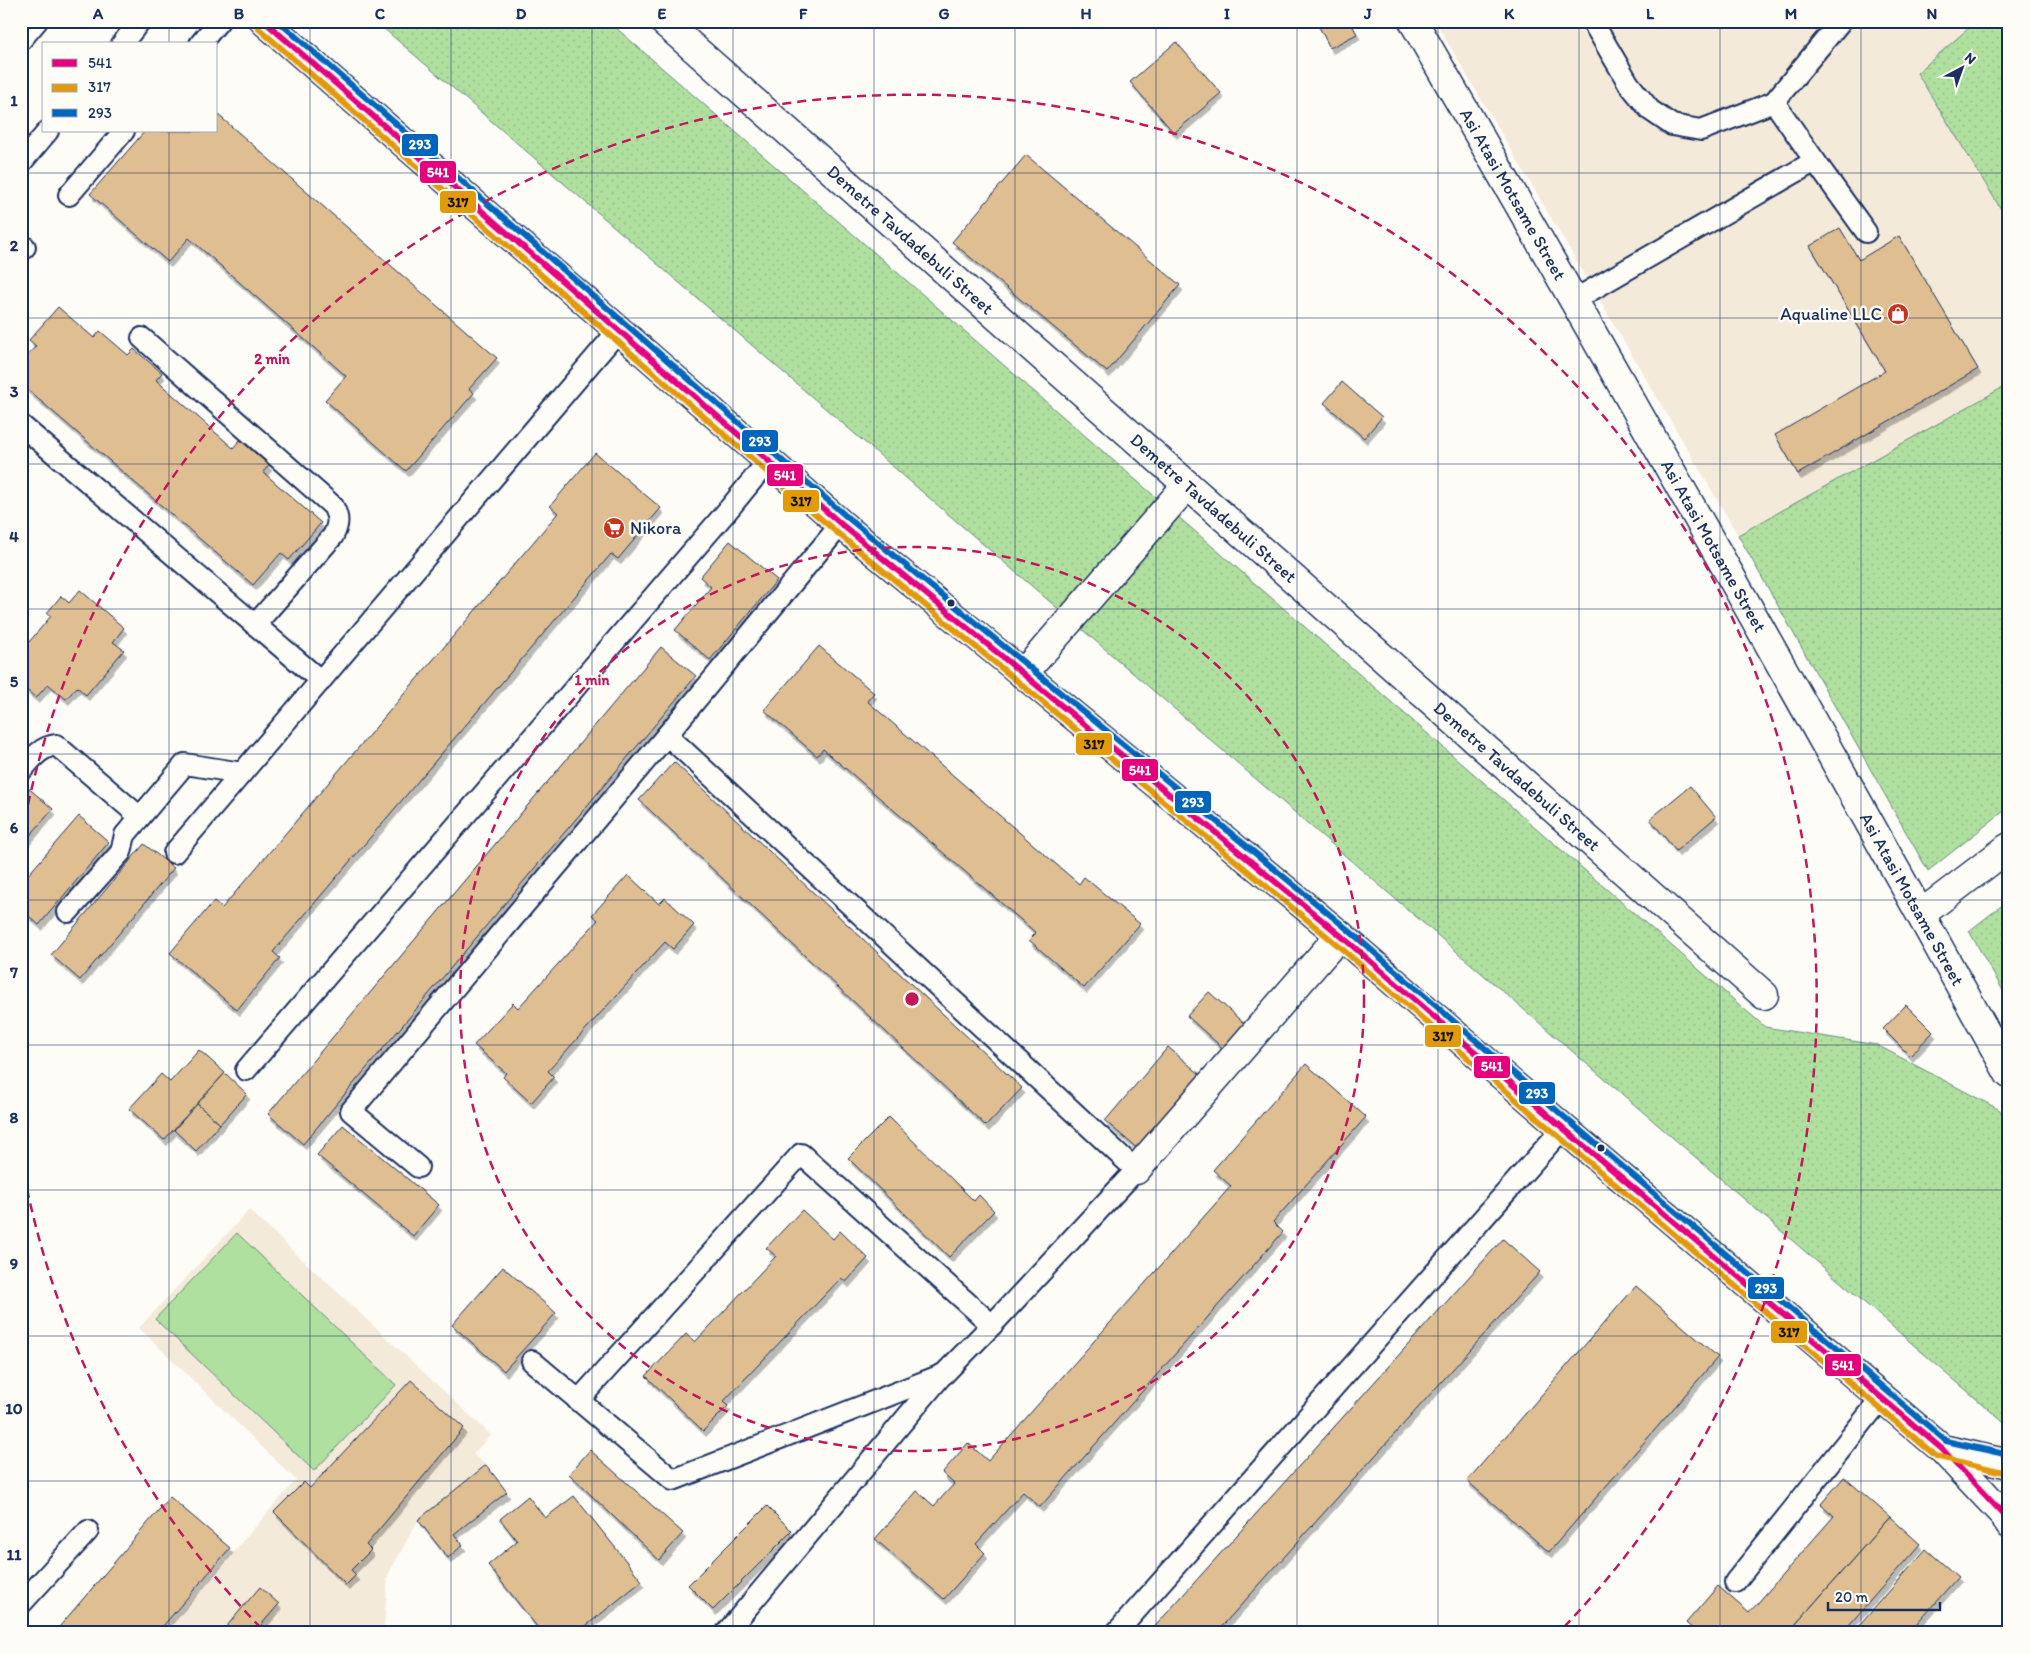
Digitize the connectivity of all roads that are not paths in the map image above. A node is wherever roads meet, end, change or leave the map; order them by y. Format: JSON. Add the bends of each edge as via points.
{"nodes":[{"id":1,"x":37,"y":21,"type":"edge"},
{"id":2,"x":140,"y":21,"type":"edge"},
{"id":3,"x":219,"y":21,"type":"edge"},
{"id":4,"x":264,"y":21,"type":"edge"},
{"id":5,"x":663,"y":21,"type":"edge"},
{"id":6,"x":1413,"y":21,"type":"edge"},
{"id":7,"x":1592,"y":21,"type":"edge"},
{"id":8,"x":1841,"y":21,"type":"edge"},
{"id":9,"x":21,"y":40,"type":"edge"},
{"id":10,"x":124,"y":42,"type":"edge"},
{"id":11,"x":202,"y":42,"type":"edge"},
{"id":12,"x":1774,"y":102,"type":"junction"},
{"id":13,"x":47,"y":132,"type":"edge"},
{"id":14,"x":123,"y":132,"type":"edge"},
{"id":15,"x":1815,"y":161,"type":"junction"},
{"id":16,"x":21,"y":163,"type":"edge"},
{"id":17,"x":69,"y":195,"type":"dead end"},
{"id":18,"x":1866,"y":232,"type":"dead end"},
{"id":19,"x":1574,"y":300,"type":"junction"},
{"id":20,"x":618,"y":331,"type":"junction"},
{"id":21,"x":142,"y":338,"type":"dead end"},
{"id":22,"x":21,"y":424,"type":"edge"},
{"id":23,"x":768,"y":461,"type":"junction"},
{"id":24,"x":1187,"y":485,"type":"junction"},
{"id":25,"x":841,"y":524,"type":"junction"},
{"id":26,"x":255,"y":625,"type":"junction"},
{"id":27,"x":1022,"y":674,"type":"junction"},
{"id":28,"x":321,"y":681,"type":"junction"},
{"id":29,"x":667,"y":735,"type":"junction"},
{"id":30,"x":21,"y":771,"type":"edge"},
{"id":31,"x":242,"y":773,"type":"junction"},
{"id":32,"x":140,"y":817,"type":"junction"},
{"id":33,"x":2009,"y":847,"type":"edge"},
{"id":34,"x":174,"y":853,"type":"dead end"},
{"id":35,"x":68,"y":912,"type":"dead end"},
{"id":36,"x":1921,"y":914,"type":"junction"},
{"id":37,"x":1340,"y":935,"type":"junction"},
{"id":38,"x":1764,"y":995,"type":"dead end"},
{"id":39,"x":246,"y":1070,"type":"dead end"},
{"id":40,"x":2009,"y":1074,"type":"edge"},
{"id":41,"x":1564,"y":1128,"type":"junction"},
{"id":42,"x":418,"y":1167,"type":"dead end"},
{"id":43,"x":1136,"y":1170,"type":"junction"},
{"id":44,"x":992,"y":1325,"type":"junction"},
{"id":45,"x":532,"y":1361,"type":"dead end"},
{"id":46,"x":944,"y":1374,"type":"junction"},
{"id":47,"x":1881,"y":1399,"type":"junction"},
{"id":48,"x":578,"y":1401,"type":"junction"},
{"id":49,"x":1942,"y":1449,"type":"junction"},
{"id":50,"x":2009,"y":1464,"type":"edge"},
{"id":51,"x":2008,"y":1519,"type":"edge"},
{"id":52,"x":88,"y":1530,"type":"dead end"},
{"id":53,"x":1735,"y":1582,"type":"dead end"},
{"id":54,"x":21,"y":1604,"type":"edge"},
{"id":55,"x":726,"y":1633,"type":"edge"},
{"id":56,"x":1116,"y":1633,"type":"edge"}],
"edges":[{"from":1,"to":9,"type":"lane"},
{"from":2,"to":10,"type":"lane"},
{"from":3,"to":11,"type":"lane"},
{"from":4,"to":20,"type":"street"},
{"from":5,"to":24,"type":"street","name":"Demetre Tavdadebuli Street"},
{"from":6,"to":19,"type":"street","name":"Asi Atasi Motsame Street"},
{"from":7,"to":12,"type":"lane","via":[[1629,84],[1650,110],[1672,125],[1701,130]]},
{"from":8,"to":12,"type":"lane"},
{"from":12,"to":15,"type":"lane"},
{"from":13,"to":16,"type":"lane"},
{"from":14,"to":17,"type":"lane"},
{"from":15,"to":18,"type":"lane"},
{"from":15,"to":19,"type":"lane"},
{"from":19,"to":36,"type":"street","name":"Asi Atasi Motsame Street"},
{"from":20,"to":23,"type":"street"},
{"from":20,"to":28,"type":"lane"},
{"from":21,"to":26,"type":"lane","via":[[333,506],[337,516],[339,525],[333,536]]},
{"from":22,"to":26,"type":"lane"},
{"from":23,"to":25,"type":"street"},
{"from":23,"to":39,"type":"lane"},
{"from":24,"to":27,"type":"street"},
{"from":24,"to":38,"type":"street","name":"Demetre Tavdadebuli Street"},
{"from":25,"to":27,"type":"street"},
{"from":25,"to":29,"type":"lane"},
{"from":26,"to":28,"type":"lane"},
{"from":27,"to":37,"type":"street"},
{"from":28,"to":31,"type":"lane"},
{"from":29,"to":42,"type":"lane","via":[[352,1111]]},
{"from":29,"to":43,"type":"lane"},
{"from":30,"to":32,"type":"lane","via":[[46,746],[56,745]]},
{"from":31,"to":32,"type":"lane","via":[[185,764]]},
{"from":31,"to":34,"type":"lane"},
{"from":32,"to":35,"type":"lane","via":[[125,835],[121,852]]},
{"from":33,"to":36,"type":"street"},
{"from":36,"to":40,"type":"street","name":"Asi Atasi Motsame Street"},
{"from":37,"to":41,"type":"street"},
{"from":37,"to":43,"type":"street"},
{"from":41,"to":47,"type":"street"},
{"from":41,"to":56,"type":"lane"},
{"from":43,"to":44,"type":"lane"},
{"from":44,"to":46,"type":"lane"},
{"from":44,"to":48,"type":"lane","via":[[801,1154]]},
{"from":45,"to":48,"type":"lane"},
{"from":46,"to":48,"type":"lane","via":[[673,1480]]},
{"from":46,"to":55,"type":"lane"},
{"from":47,"to":49,"type":"street"},
{"from":47,"to":53,"type":"lane"},
{"from":49,"to":50,"type":"street"},
{"from":49,"to":51,"type":"street"},
{"from":52,"to":54,"type":"lane"}]}
